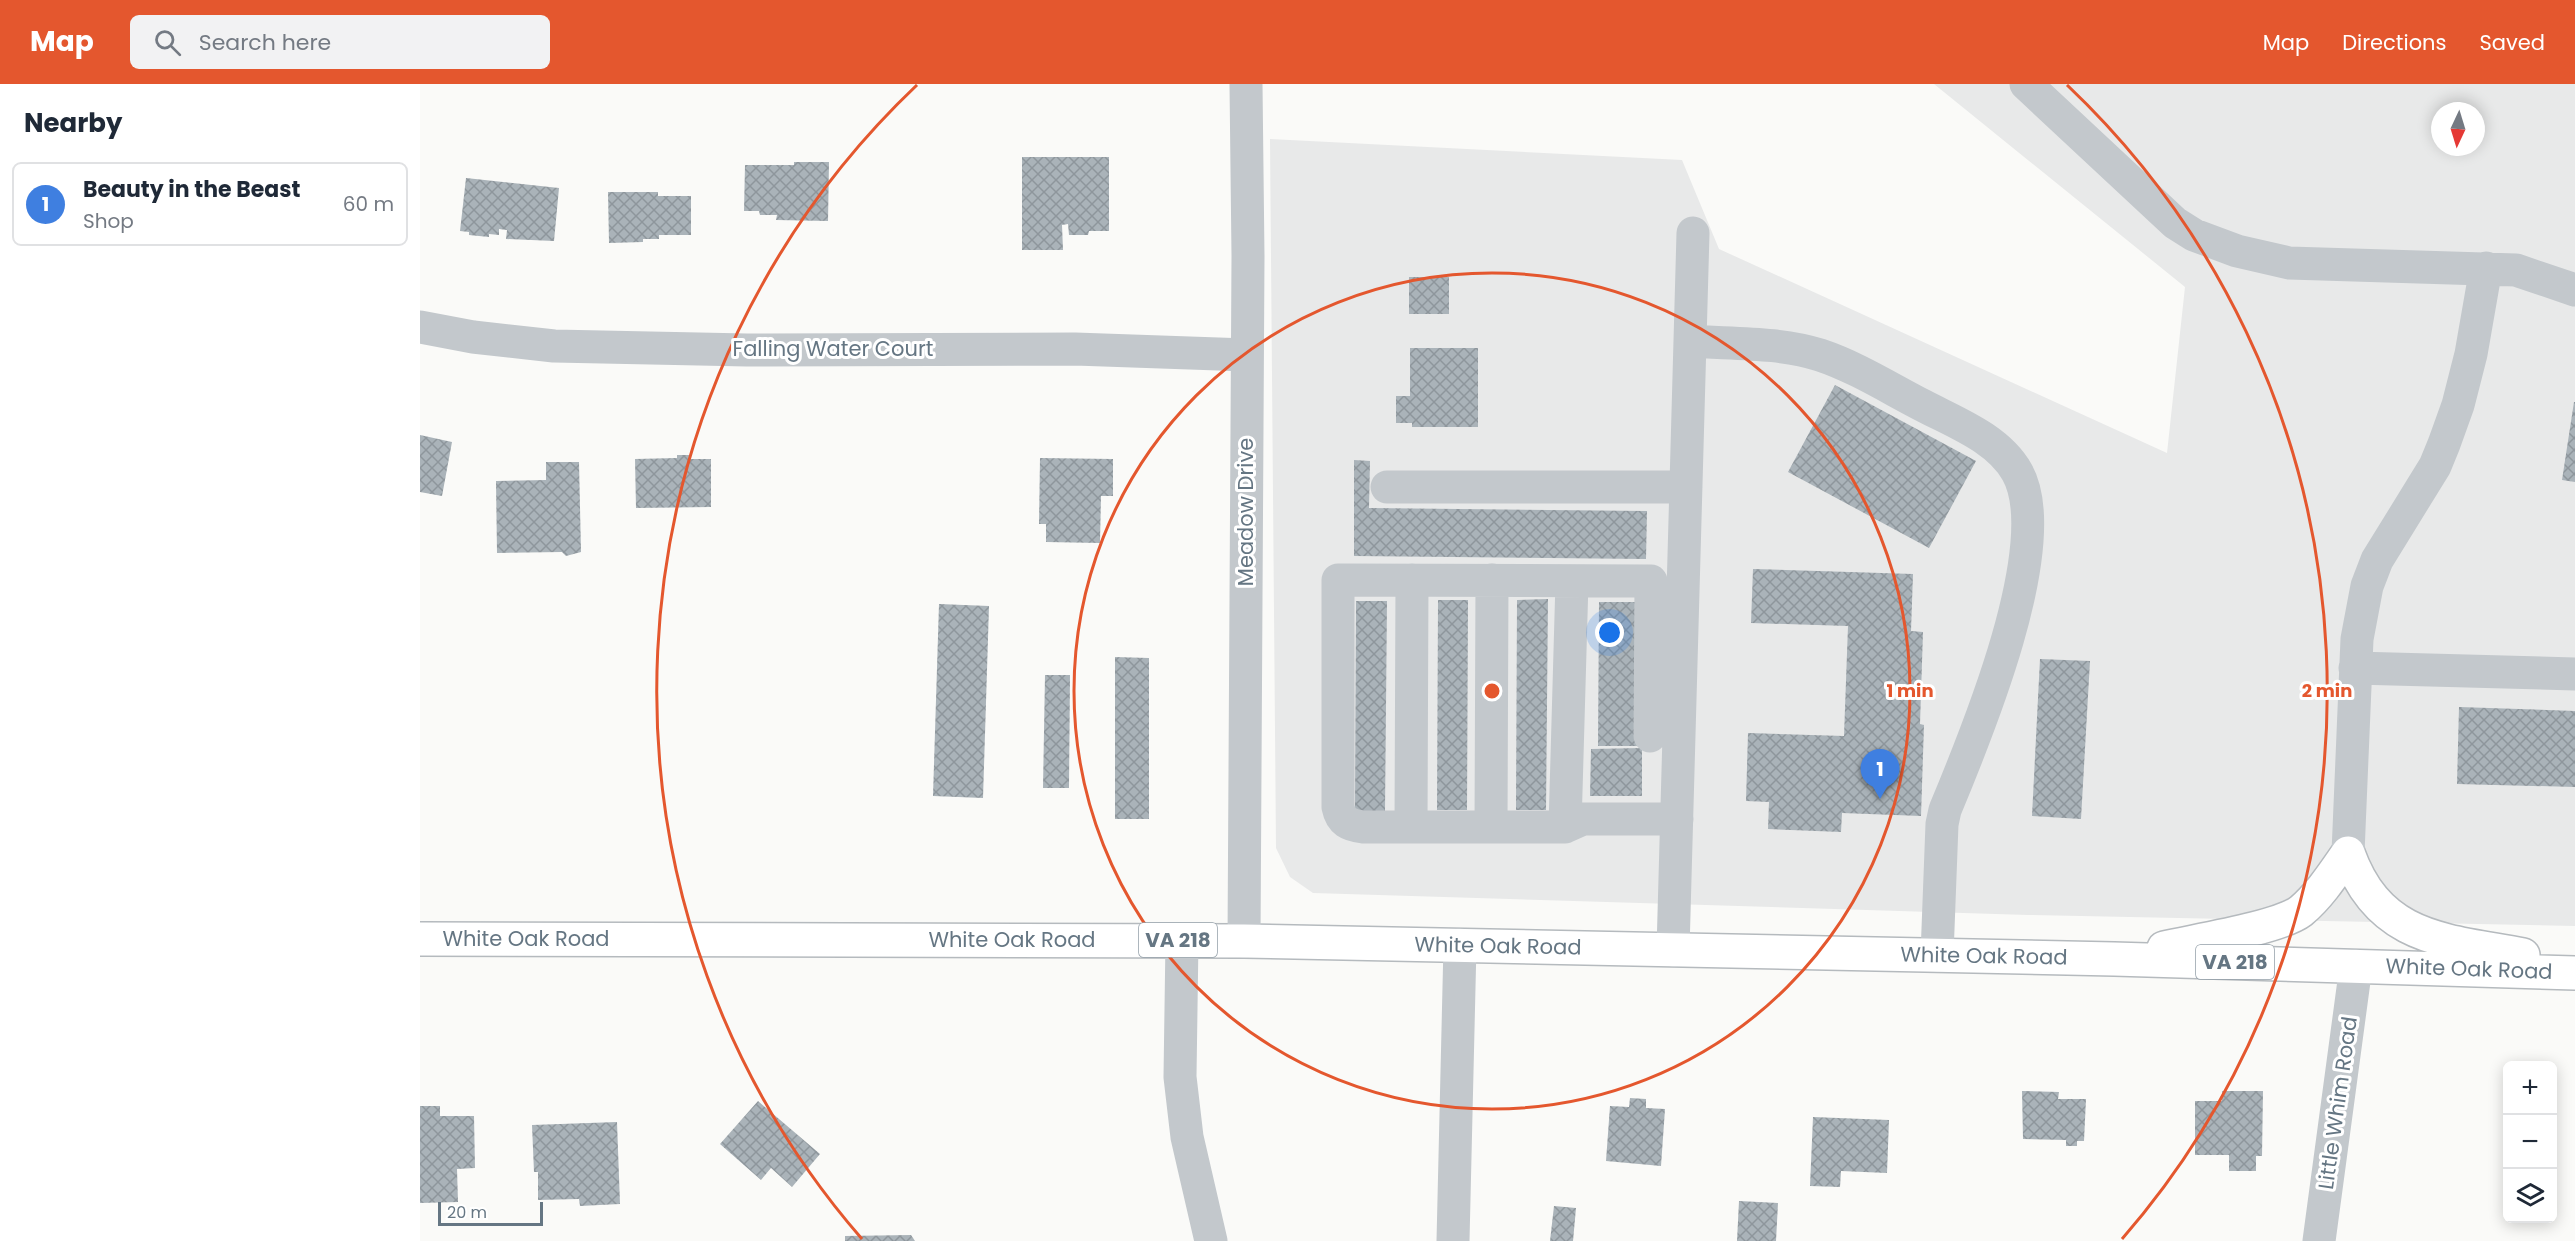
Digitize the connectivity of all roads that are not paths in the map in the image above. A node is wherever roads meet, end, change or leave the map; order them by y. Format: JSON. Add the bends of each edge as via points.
{"nodes":[{"id":1,"x":1246,"y":84,"type":"edge"},
{"id":2,"x":2026,"y":84,"type":"edge"},
{"id":3,"x":1693,"y":233,"type":"dead end"},
{"id":4,"x":2486,"y":268,"type":"junction"},
{"id":5,"x":2575,"y":290,"type":"edge"},
{"id":6,"x":420,"y":327,"type":"edge"},
{"id":7,"x":1690,"y":341,"type":"junction"},
{"id":8,"x":1247,"y":355,"type":"junction"},
{"id":9,"x":1387,"y":487,"type":"dead end"},
{"id":10,"x":1686,"y":487,"type":"junction"},
{"id":11,"x":1412,"y":580,"type":"junction"},
{"id":12,"x":1492,"y":580,"type":"junction"},
{"id":13,"x":1572,"y":581,"type":"junction"},
{"id":14,"x":2355,"y":668,"type":"junction"},
{"id":15,"x":2575,"y":674,"type":"edge"},
{"id":16,"x":1650,"y":736,"type":"dead end"},
{"id":17,"x":1677,"y":819,"type":"junction"},
{"id":18,"x":1411,"y":827,"type":"junction"},
{"id":19,"x":1491,"y":827,"type":"junction"},
{"id":20,"x":1565,"y":827,"type":"junction"},
{"id":21,"x":2348,"y":854,"type":"junction"},
{"id":22,"x":420,"y":939,"type":"edge"},
{"id":23,"x":1182,"y":940,"type":"junction"},
{"id":24,"x":1244,"y":941,"type":"junction"},
{"id":25,"x":1460,"y":945,"type":"junction"},
{"id":26,"x":1674,"y":950,"type":"junction"},
{"id":27,"x":1937,"y":955,"type":"junction"},
{"id":28,"x":2114,"y":959,"type":"junction"},
{"id":29,"x":2575,"y":965,"type":"edge"},
{"id":30,"x":2356,"y":966,"type":"junction"},
{"id":31,"x":2575,"y":973,"type":"edge"},
{"id":32,"x":1211,"y":1241,"type":"edge"},
{"id":33,"x":1453,"y":1241,"type":"edge"},
{"id":34,"x":2319,"y":1241,"type":"edge"}],
"edges":[{"from":1,"to":8,"type":"street","name":"Meadow Drive"},
{"from":2,"to":4,"type":"street","via":[[2175,223],[2213,243],[2289,263]]},
{"from":3,"to":7,"type":"street"},
{"from":4,"to":5,"type":"street","via":[[2516,270]]},
{"from":4,"to":14,"type":"street","via":[[2458,405],[2434,466],[2377,560],[2360,616]]},
{"from":6,"to":8,"type":"street","name":"Falling Water Court","via":[[554,346],[1075,349]]},
{"from":7,"to":10,"type":"street"},
{"from":7,"to":27,"type":"street","via":[[1784,348],[1847,366],[1980,435],[2004,455],[2024,488],[2028,517],[2021,593],[1942,824]]},
{"from":8,"to":24,"type":"street","name":"Meadow Drive"},
{"from":9,"to":10,"type":"street"},
{"from":10,"to":17,"type":"street"},
{"from":11,"to":12,"type":"street"},
{"from":11,"to":18,"type":"street"},
{"from":11,"to":18,"type":"street","via":[[1338,580],[1340,816],[1354,826]]},
{"from":12,"to":13,"type":"street"},
{"from":12,"to":19,"type":"street"},
{"from":13,"to":16,"type":"street","via":[[1651,581]]},
{"from":13,"to":20,"type":"street"},
{"from":14,"to":15,"type":"street"},
{"from":14,"to":21,"type":"street"},
{"from":17,"to":20,"type":"street","via":[[1583,819]]},
{"from":17,"to":26,"type":"street"},
{"from":18,"to":19,"type":"street"},
{"from":19,"to":20,"type":"street"},
{"from":21,"to":28,"type":"main road","via":[[2299,913],[2236,932]]},
{"from":21,"to":29,"type":"main road","via":[[2367,893],[2397,922],[2443,940]]},
{"from":22,"to":23,"type":"main road","name":"White Oak Road","number":"VA 218"},
{"from":23,"to":24,"type":"main road","name":"White Oak Road","number":"VA 218"},
{"from":23,"to":32,"type":"street","via":[[1180,1077],[1187,1137]]},
{"from":24,"to":25,"type":"main road","name":"White Oak Road","number":"VA 218"},
{"from":25,"to":26,"type":"main road","name":"White Oak Road","number":"VA 218"},
{"from":25,"to":33,"type":"street"},
{"from":26,"to":27,"type":"main road","name":"White Oak Road","number":"VA 218"},
{"from":27,"to":28,"type":"main road","name":"White Oak Road","number":"VA 218"},
{"from":28,"to":30,"type":"main road","name":"White Oak Road","number":"VA 218"},
{"from":30,"to":31,"type":"main road","name":"White Oak Road","number":"VA 218"},
{"from":30,"to":34,"type":"street","name":"Little Whim Road"}]}
